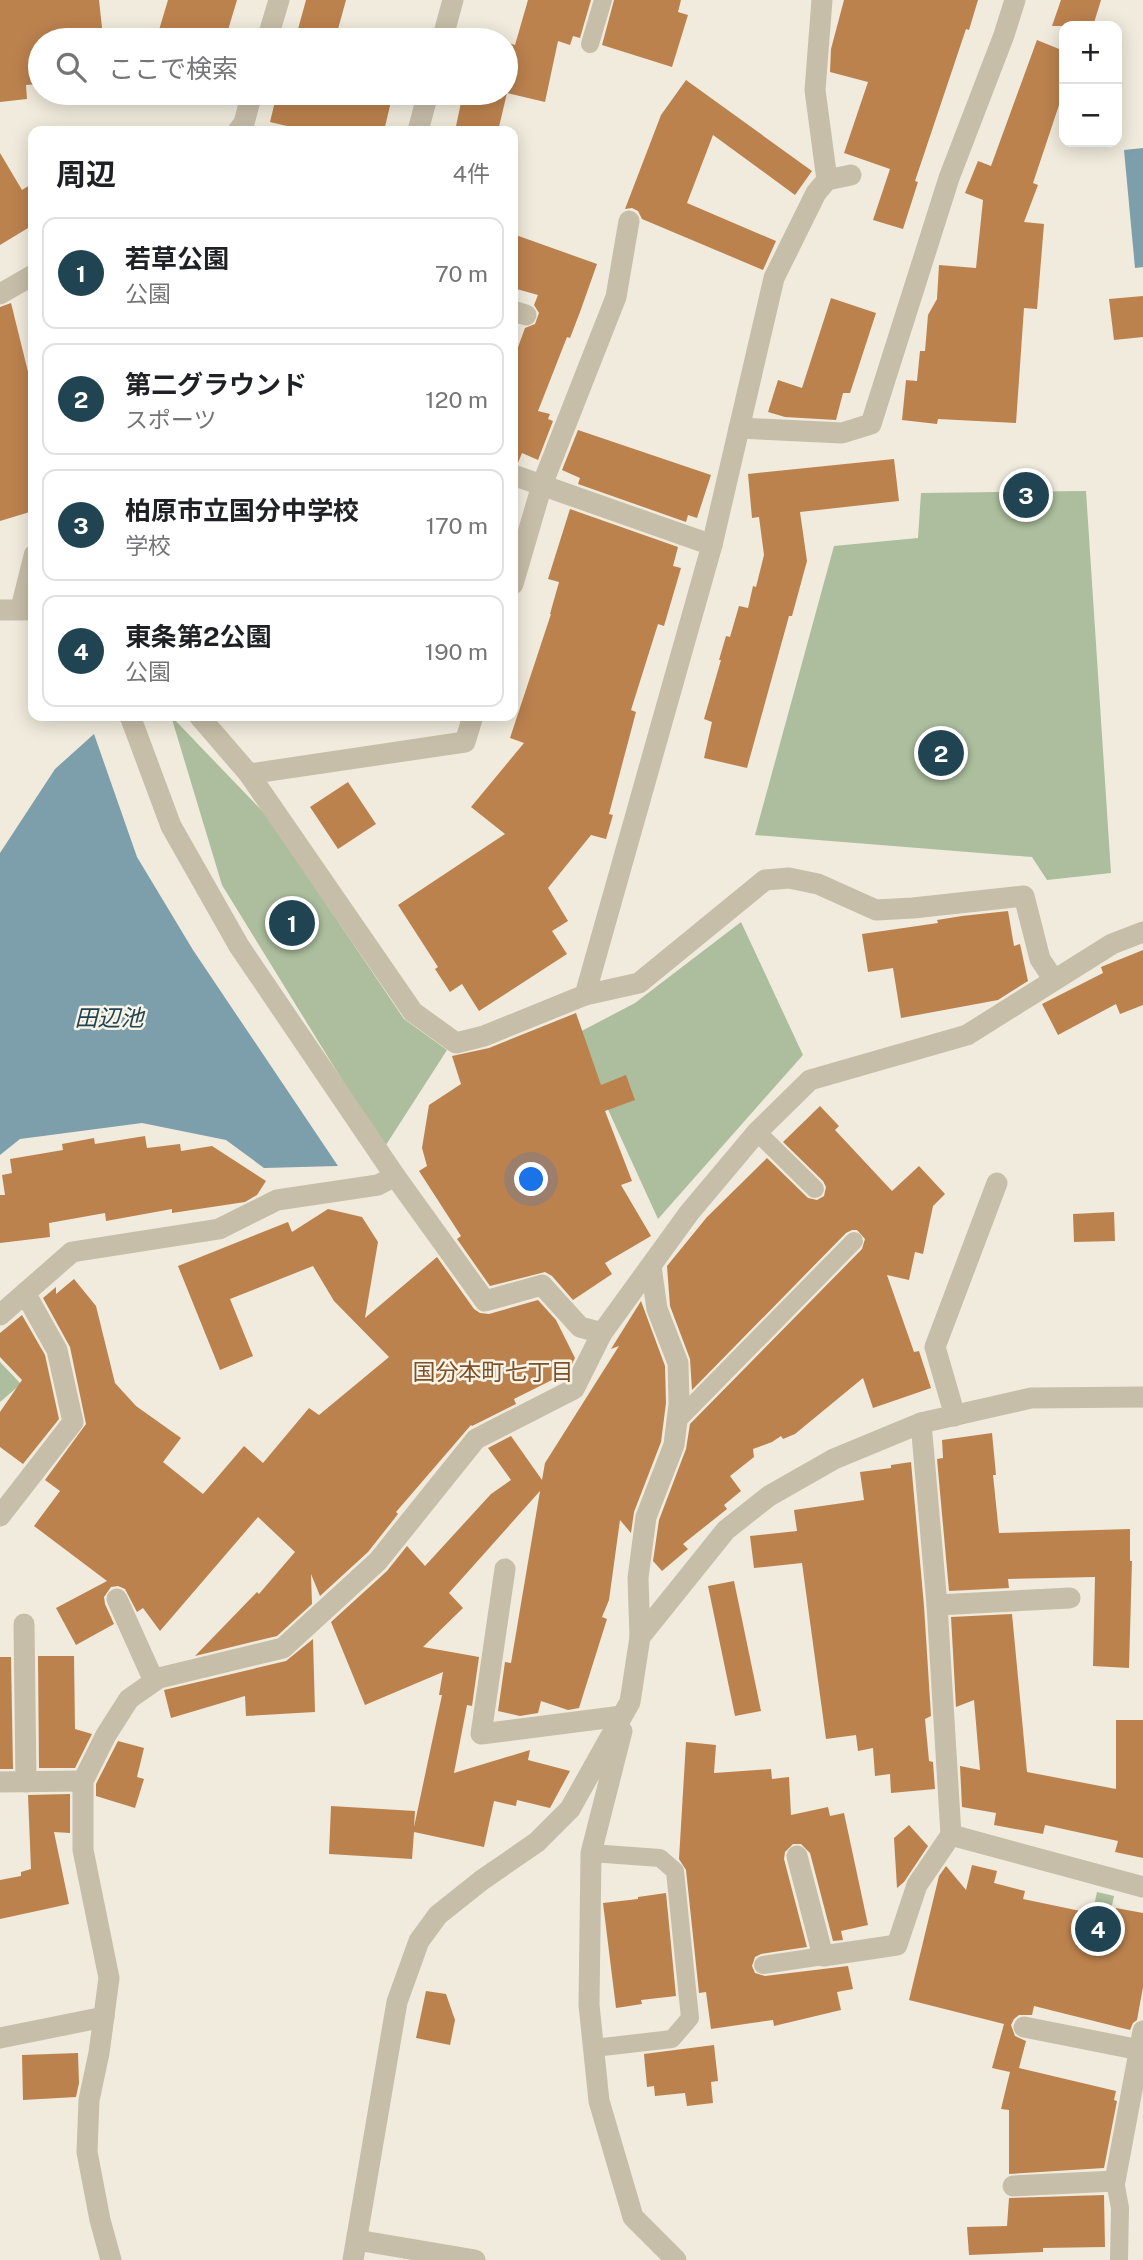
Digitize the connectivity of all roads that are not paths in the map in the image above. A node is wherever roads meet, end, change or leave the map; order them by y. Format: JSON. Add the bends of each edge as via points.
{"nodes":[{"id":1,"x":279,"y":0,"type":"edge"},
{"id":2,"x":453,"y":0,"type":"edge"},
{"id":3,"x":603,"y":0,"type":"edge"},
{"id":4,"x":822,"y":0,"type":"edge"},
{"id":5,"x":1015,"y":0,"type":"edge"},
{"id":6,"x":271,"y":28,"type":"edge"},
{"id":7,"x":445,"y":28,"type":"edge"},
{"id":8,"x":590,"y":44,"type":"dead end"},
{"id":9,"x":249,"y":105,"type":"edge"},
{"id":10,"x":425,"y":105,"type":"edge"},
{"id":11,"x":242,"y":126,"type":"edge"},
{"id":12,"x":419,"y":126,"type":"edge"},
{"id":13,"x":851,"y":175,"type":"dead end"},
{"id":14,"x":827,"y":180,"type":"junction"},
{"id":15,"x":629,"y":221,"type":"dead end"},
{"id":16,"x":28,"y":278,"type":"edge"},
{"id":17,"x":0,"y":293,"type":"edge"},
{"id":18,"x":739,"y":428,"type":"junction"},
{"id":19,"x":518,"y":477,"type":"edge"},
{"id":20,"x":542,"y":485,"type":"junction"},
{"id":21,"x":712,"y":545,"type":"junction"},
{"id":22,"x":518,"y":567,"type":"edge"},
{"id":23,"x":28,"y":572,"type":"edge"},
{"id":24,"x":17,"y":610,"type":"edge"},
{"id":25,"x":132,"y":721,"type":"edge"},
{"id":26,"x":203,"y":721,"type":"edge"},
{"id":27,"x":472,"y":721,"type":"edge"},
{"id":28,"x":249,"y":774,"type":"junction"},
{"id":29,"x":1143,"y":932,"type":"edge"},
{"id":30,"x":1054,"y":980,"type":"junction"},
{"id":31,"x":585,"y":995,"type":"junction"},
{"id":32,"x":757,"y":1132,"type":"junction"},
{"id":33,"x":395,"y":1176,"type":"junction"},
{"id":34,"x":997,"y":1183,"type":"dead end"},
{"id":35,"x":815,"y":1189,"type":"dead end"},
{"id":36,"x":854,"y":1241,"type":"dead end"},
{"id":37,"x":651,"y":1266,"type":"junction"},
{"id":38,"x":25,"y":1293,"type":"junction"},
{"id":39,"x":0,"y":1315,"type":"edge"},
{"id":40,"x":602,"y":1333,"type":"junction"},
{"id":41,"x":1143,"y":1397,"type":"edge"},
{"id":42,"x":955,"y":1416,"type":"junction"},
{"id":43,"x":677,"y":1421,"type":"junction"},
{"id":44,"x":921,"y":1423,"type":"junction"},
{"id":45,"x":0,"y":1516,"type":"edge"},
{"id":46,"x":505,"y":1569,"type":"dead end"},
{"id":47,"x":1070,"y":1598,"type":"dead end"},
{"id":48,"x":117,"y":1599,"type":"dead end"},
{"id":49,"x":937,"y":1605,"type":"junction"},
{"id":50,"x":24,"y":1624,"type":"dead end"},
{"id":51,"x":640,"y":1637,"type":"junction"},
{"id":52,"x":154,"y":1681,"type":"junction"},
{"id":53,"x":626,"y":1709,"type":"junction"},
{"id":54,"x":0,"y":1782,"type":"edge"},
{"id":55,"x":26,"y":1782,"type":"junction"},
{"id":56,"x":83,"y":1782,"type":"junction"},
{"id":57,"x":951,"y":1835,"type":"junction"},
{"id":58,"x":591,"y":1853,"type":"junction"},
{"id":59,"x":797,"y":1856,"type":"dead end"},
{"id":60,"x":1143,"y":1887,"type":"edge"},
{"id":61,"x":823,"y":1956,"type":"junction"},
{"id":62,"x":764,"y":1965,"type":"dead end"},
{"id":63,"x":104,"y":2017,"type":"junction"},
{"id":64,"x":1024,"y":2027,"type":"dead end"},
{"id":65,"x":0,"y":2038,"type":"edge"},
{"id":66,"x":1141,"y":2041,"type":"edge"},
{"id":67,"x":594,"y":2048,"type":"junction"},
{"id":68,"x":1115,"y":2181,"type":"junction"},
{"id":69,"x":1013,"y":2186,"type":"dead end"},
{"id":70,"x":355,"y":2250,"type":"edge"},
{"id":71,"x":111,"y":2260,"type":"edge"},
{"id":72,"x":475,"y":2260,"type":"edge"},
{"id":73,"x":676,"y":2260,"type":"edge"},
{"id":74,"x":1119,"y":2260,"type":"edge"}],
"edges":[{"from":1,"to":6,"type":"street"},
{"from":2,"to":7,"type":"street"},
{"from":3,"to":8,"type":"lane"},
{"from":4,"to":14,"type":"street","via":[[815,90]]},
{"from":5,"to":18,"type":"street","via":[[949,178],[871,424],[842,433]]},
{"from":9,"to":11,"type":"street"},
{"from":10,"to":12,"type":"street"},
{"from":13,"to":14,"type":"street"},
{"from":14,"to":18,"type":"street","via":[[774,278]]},
{"from":15,"to":20,"type":"street","via":[[615,297]]},
{"from":16,"to":17,"type":"street"},
{"from":18,"to":21,"type":"street"},
{"from":19,"to":20,"type":"street"},
{"from":20,"to":21,"type":"street"},
{"from":20,"to":22,"type":"street"},
{"from":21,"to":31,"type":"street"},
{"from":23,"to":24,"type":"lane"},
{"from":25,"to":33,"type":"street","via":[[171,826],[239,946]]},
{"from":26,"to":28,"type":"street"},
{"from":27,"to":28,"type":"street","via":[[466,743]]},
{"from":28,"to":31,"type":"street","via":[[413,1012],[456,1043]]},
{"from":29,"to":30,"type":"street","via":[[1112,944]]},
{"from":30,"to":31,"type":"street","via":[[1040,958],[1024,896],[876,910],[818,884],[789,878],[765,880],[639,983]]},
{"from":30,"to":32,"type":"street","via":[[967,1035],[810,1080]]},
{"from":32,"to":35,"type":"lane"},
{"from":32,"to":37,"type":"street"},
{"from":33,"to":38,"type":"street","via":[[378,1185],[277,1200],[219,1229],[72,1252]]},
{"from":33,"to":40,"type":"street","via":[[485,1301],[542,1285],[580,1328]]},
{"from":34,"to":42,"type":"street","via":[[935,1347]]},
{"from":36,"to":43,"type":"lane"},
{"from":37,"to":40,"type":"street"},
{"from":37,"to":43,"type":"street","via":[[657,1309],[678,1363]]},
{"from":38,"to":39,"type":"street"},
{"from":38,"to":45,"type":"street","via":[[57,1350],[73,1422]]},
{"from":40,"to":52,"type":"street","via":[[574,1389],[476,1439],[378,1561],[283,1648]]},
{"from":41,"to":42,"type":"street","via":[[1031,1398]]},
{"from":42,"to":44,"type":"street"},
{"from":43,"to":51,"type":"street","via":[[674,1445],[646,1517],[638,1578]]},
{"from":44,"to":49,"type":"street"},
{"from":44,"to":51,"type":"street","via":[[834,1459],[769,1496],[726,1530]]},
{"from":46,"to":53,"type":"street","via":[[481,1734]]},
{"from":47,"to":49,"type":"street"},
{"from":48,"to":52,"type":"street"},
{"from":49,"to":57,"type":"street"},
{"from":50,"to":55,"type":"street"},
{"from":51,"to":53,"type":"street"},
{"from":52,"to":56,"type":"street","via":[[129,1699]]},
{"from":53,"to":58,"type":"street"},
{"from":53,"to":70,"type":"street","via":[[570,1809],[537,1842],[438,1915],[419,1941],[397,2002]]},
{"from":54,"to":55,"type":"street"},
{"from":55,"to":56,"type":"street"},
{"from":56,"to":63,"type":"street","via":[[83,1850],[109,1978]]},
{"from":57,"to":60,"type":"street"},
{"from":57,"to":61,"type":"street","via":[[917,1885],[897,1945]]},
{"from":58,"to":67,"type":"street","via":[[589,2005]]},
{"from":58,"to":67,"type":"lane","via":[[660,1858],[675,1871],[690,2018],[672,2039]]},
{"from":59,"to":61,"type":"street"},
{"from":61,"to":62,"type":"lane"},
{"from":63,"to":65,"type":"street"},
{"from":63,"to":71,"type":"street","via":[[89,2100],[87,2152]]},
{"from":64,"to":66,"type":"street"},
{"from":66,"to":68,"type":"street"},
{"from":67,"to":73,"type":"street","via":[[599,2101],[633,2217]]},
{"from":68,"to":69,"type":"street"},
{"from":68,"to":74,"type":"lane","via":[[1120,2208]]},
{"from":70,"to":72,"type":"street"}]}
